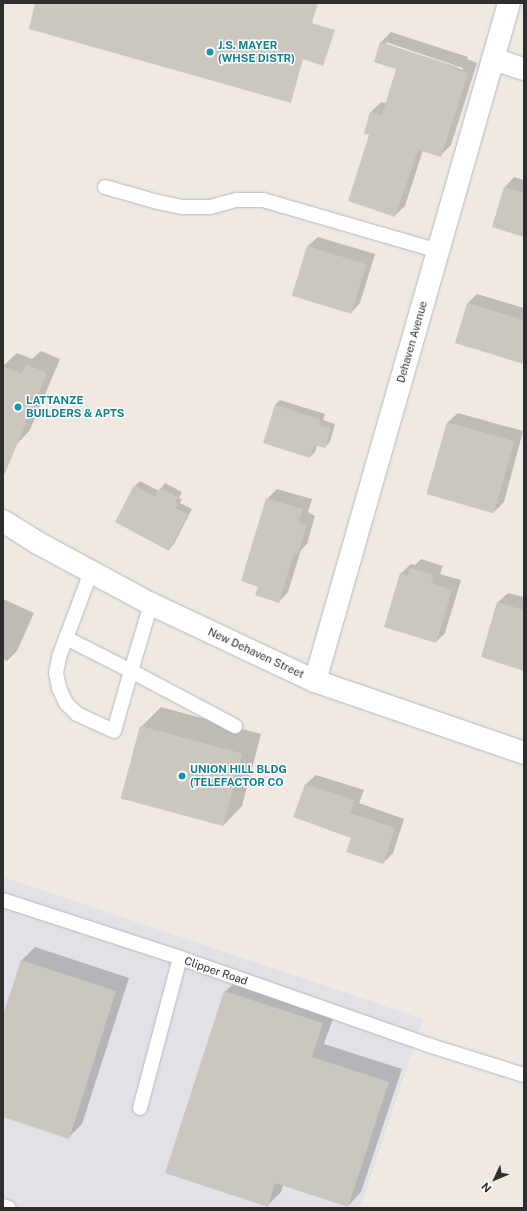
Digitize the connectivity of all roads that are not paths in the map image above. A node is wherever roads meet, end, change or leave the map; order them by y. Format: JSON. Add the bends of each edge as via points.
{"nodes":[{"id":1,"x":509,"y":3,"type":"edge"},
{"id":2,"x":493,"y":59,"type":"junction"},
{"id":3,"x":524,"y":69,"type":"edge"},
{"id":4,"x":105,"y":187,"type":"dead end"},
{"id":5,"x":438,"y":251,"type":"junction"},
{"id":6,"x":3,"y":521,"type":"edge"},
{"id":7,"x":91,"y":572,"type":"junction"},
{"id":8,"x":151,"y":604,"type":"junction"},
{"id":9,"x":66,"y":638,"type":"junction"},
{"id":10,"x":131,"y":671,"type":"junction"},
{"id":11,"x":315,"y":681,"type":"junction"},
{"id":12,"x":234,"y":726,"type":"dead end"},
{"id":13,"x":524,"y":753,"type":"edge"},
{"id":14,"x":3,"y":900,"type":"edge"},
{"id":15,"x":180,"y":958,"type":"junction"},
{"id":16,"x":524,"y":1075,"type":"edge"},
{"id":17,"x":140,"y":1108,"type":"dead end"},
{"id":18,"x":3,"y":1206,"type":"edge"},
{"id":19,"x":9,"y":1208,"type":"edge"}],
"edges":[{"from":1,"to":2,"type":"street","name":"Dehaven Avenue"},
{"from":2,"to":3,"type":"street"},
{"from":2,"to":5,"type":"street","name":"Dehaven Avenue"},
{"from":4,"to":5,"type":"lane","via":[[182,207],[210,207],[237,200],[262,200]]},
{"from":5,"to":11,"type":"street","name":"Dehaven Avenue"},
{"from":6,"to":7,"type":"street","name":"New Dehaven Street"},
{"from":7,"to":8,"type":"street","name":"New Dehaven Street"},
{"from":7,"to":9,"type":"lane"},
{"from":8,"to":10,"type":"lane"},
{"from":8,"to":11,"type":"street","name":"New Dehaven Street"},
{"from":9,"to":10,"type":"lane"},
{"from":9,"to":10,"type":"lane","via":[[56,673],[66,703],[77,714],[114,731]]},
{"from":10,"to":12,"type":"lane"},
{"from":11,"to":13,"type":"street","name":"New Dehaven Street"},
{"from":14,"to":15,"type":"lane","name":"Clipper Road"},
{"from":15,"to":16,"type":"lane","name":"Clipper Road","via":[[428,1045]]},
{"from":15,"to":17,"type":"lane"},
{"from":18,"to":19,"type":"lane"}]}
